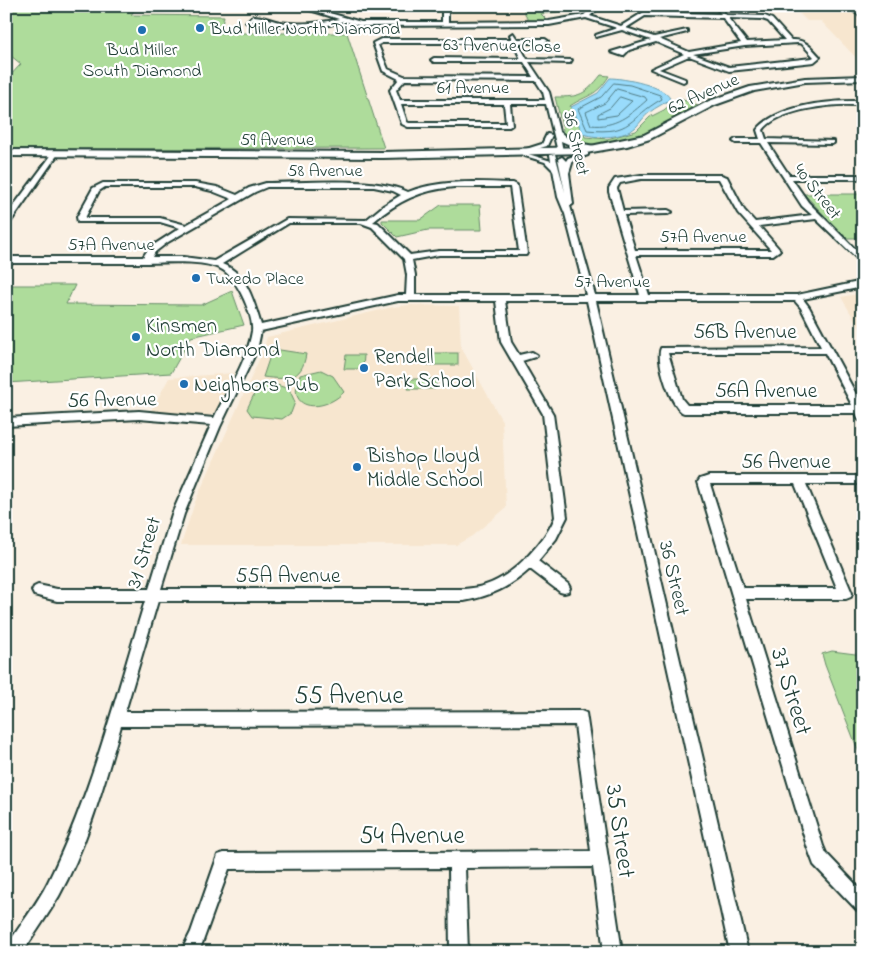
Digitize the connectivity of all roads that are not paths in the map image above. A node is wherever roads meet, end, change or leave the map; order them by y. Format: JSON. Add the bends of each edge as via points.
{"nodes":[{"id":1,"x":211,"y":6,"type":"edge"},
{"id":2,"x":299,"y":6,"type":"edge"},
{"id":3,"x":369,"y":6,"type":"edge"},
{"id":4,"x":445,"y":6,"type":"edge"},
{"id":5,"x":598,"y":6,"type":"edge"},
{"id":6,"x":717,"y":6,"type":"edge"},
{"id":7,"x":850,"y":6,"type":"edge"},
{"id":8,"x":160,"y":7,"type":"edge"},
{"id":9,"x":400,"y":7,"type":"edge"},
{"id":10,"x":586,"y":16,"type":"junction"},
{"id":11,"x":724,"y":17,"type":"junction"},
{"id":12,"x":863,"y":18,"type":"edge"},
{"id":13,"x":342,"y":20,"type":"junction"},
{"id":14,"x":280,"y":24,"type":"junction"},
{"id":15,"x":445,"y":24,"type":"junction"},
{"id":16,"x":511,"y":24,"type":"junction"},
{"id":17,"x":622,"y":28,"type":"junction"},
{"id":18,"x":685,"y":31,"type":"dead end"},
{"id":19,"x":598,"y":36,"type":"dead end"},
{"id":20,"x":656,"y":40,"type":"junction"},
{"id":21,"x":515,"y":41,"type":"junction"},
{"id":22,"x":544,"y":41,"type":"dead end"},
{"id":23,"x":789,"y":41,"type":"junction"},
{"id":24,"x":745,"y":44,"type":"junction"},
{"id":25,"x":626,"y":50,"type":"dead end"},
{"id":26,"x":689,"y":54,"type":"junction"},
{"id":27,"x":434,"y":60,"type":"dead end"},
{"id":28,"x":524,"y":60,"type":"junction"},
{"id":29,"x":570,"y":61,"type":"dead end"},
{"id":30,"x":403,"y":78,"type":"junction"},
{"id":31,"x":683,"y":80,"type":"dead end"},
{"id":32,"x":863,"y":80,"type":"edge"},
{"id":33,"x":538,"y":82,"type":"junction"},
{"id":34,"x":551,"y":82,"type":"dead end"},
{"id":35,"x":398,"y":102,"type":"junction"},
{"id":36,"x":507,"y":102,"type":"junction"},
{"id":37,"x":545,"y":102,"type":"junction"},
{"id":38,"x":862,"y":104,"type":"edge"},
{"id":39,"x":807,"y":108,"type":"junction"},
{"id":40,"x":815,"y":113,"type":"dead end"},
{"id":41,"x":555,"y":129,"type":"junction"},
{"id":42,"x":549,"y":136,"type":"junction"},
{"id":43,"x":736,"y":141,"type":"dead end"},
{"id":44,"x":764,"y":142,"type":"junction"},
{"id":45,"x":832,"y":142,"type":"dead end"},
{"id":46,"x":602,"y":148,"type":"junction"},
{"id":47,"x":523,"y":153,"type":"junction"},
{"id":48,"x":557,"y":153,"type":"junction"},
{"id":49,"x":54,"y":154,"type":"junction"},
{"id":50,"x":586,"y":154,"type":"junction"},
{"id":51,"x":6,"y":155,"type":"edge"},
{"id":52,"x":556,"y":169,"type":"junction"},
{"id":53,"x":565,"y":173,"type":"junction"},
{"id":54,"x":787,"y":177,"type":"junction"},
{"id":55,"x":855,"y":177,"type":"dead end"},
{"id":56,"x":407,"y":195,"type":"junction"},
{"id":57,"x":240,"y":196,"type":"junction"},
{"id":58,"x":619,"y":212,"type":"junction"},
{"id":59,"x":668,"y":212,"type":"dead end"},
{"id":60,"x":569,"y":214,"type":"junction"},
{"id":61,"x":816,"y":217,"type":"junction"},
{"id":62,"x":7,"y":220,"type":"edge"},
{"id":63,"x":368,"y":222,"type":"junction"},
{"id":64,"x":754,"y":224,"type":"junction"},
{"id":65,"x":185,"y":228,"type":"junction"},
{"id":66,"x":632,"y":252,"type":"junction"},
{"id":67,"x":408,"y":258,"type":"junction"},
{"id":68,"x":6,"y":260,"type":"edge"},
{"id":69,"x":146,"y":260,"type":"junction"},
{"id":70,"x":863,"y":262,"type":"edge"},
{"id":71,"x":215,"y":264,"type":"junction"},
{"id":72,"x":863,"y":284,"type":"edge"},
{"id":73,"x":645,"y":297,"type":"junction"},
{"id":74,"x":410,"y":298,"type":"junction"},
{"id":75,"x":500,"y":298,"type":"junction"},
{"id":76,"x":591,"y":298,"type":"junction"},
{"id":77,"x":797,"y":298,"type":"junction"},
{"id":78,"x":258,"y":329,"type":"junction"},
{"id":79,"x":827,"y":350,"type":"junction"},
{"id":80,"x":532,"y":355,"type":"dead end"},
{"id":81,"x":516,"y":358,"type":"junction"},
{"id":82,"x":677,"y":400,"type":"joint"},
{"id":83,"x":861,"y":413,"type":"edge"},
{"id":84,"x":6,"y":422,"type":"edge"},
{"id":85,"x":217,"y":422,"type":"junction"},
{"id":86,"x":709,"y":480,"type":"joint"},
{"id":87,"x":799,"y":480,"type":"junction"},
{"id":88,"x":863,"y":480,"type":"edge"},
{"id":89,"x":529,"y":560,"type":"junction"},
{"id":90,"x":564,"y":588,"type":"dead end"},
{"id":91,"x":38,"y":591,"type":"dead end"},
{"id":92,"x":739,"y":594,"type":"junction"},
{"id":93,"x":152,"y":596,"type":"junction"},
{"id":94,"x":581,"y":718,"type":"joint"},
{"id":95,"x":117,"y":719,"type":"junction"},
{"id":96,"x":457,"y":859,"type":"junction"},
{"id":97,"x":601,"y":860,"type":"junction"},
{"id":98,"x":863,"y":904,"type":"edge"},
{"id":99,"x":12,"y":948,"type":"edge"},
{"id":100,"x":190,"y":952,"type":"edge"},
{"id":101,"x":459,"y":952,"type":"edge"},
{"id":102,"x":613,"y":952,"type":"edge"},
{"id":103,"x":739,"y":952,"type":"edge"}],
"edges":[{"from":1,"to":8,"type":"street"},
{"from":2,"to":13,"type":"street"},
{"from":3,"to":9,"type":"street"},
{"from":4,"to":15,"type":"street"},
{"from":5,"to":10,"type":"street"},
{"from":6,"to":11,"type":"street"},
{"from":7,"to":12,"type":"street"},
{"from":10,"to":16,"type":"street","via":[[557,22]]},
{"from":10,"to":17,"type":"street"},
{"from":11,"to":17,"type":"street","via":[[644,14]]},
{"from":11,"to":23,"type":"street","via":[[767,18]]},
{"from":11,"to":24,"type":"street"},
{"from":13,"to":14,"type":"street","via":[[325,24]]},
{"from":13,"to":15,"type":"street","via":[[361,24]]},
{"from":14,"to":14,"type":"street","via":[[257,17],[250,22],[254,24]]},
{"from":15,"to":16,"type":"street"},
{"from":16,"to":21,"type":"street","name":"36 Street"},
{"from":17,"to":19,"type":"street"},
{"from":17,"to":20,"type":"street"},
{"from":18,"to":20,"type":"street"},
{"from":20,"to":25,"type":"street"},
{"from":20,"to":26,"type":"street"},
{"from":21,"to":22,"type":"street"},
{"from":21,"to":28,"type":"street","name":"36 Street"},
{"from":21,"to":30,"type":"street","via":[[376,42],[385,70]]},
{"from":23,"to":24,"type":"street"},
{"from":23,"to":26,"type":"street","via":[[804,43],[816,57],[814,60],[732,68]]},
{"from":24,"to":26,"type":"street"},
{"from":26,"to":31,"type":"street","via":[[654,69]]},
{"from":27,"to":28,"type":"street","name":"63 Avenue Close"},
{"from":28,"to":29,"type":"street","name":"63 Avenue Close"},
{"from":28,"to":33,"type":"street","name":"36 Street"},
{"from":30,"to":33,"type":"street"},
{"from":30,"to":35,"type":"street","via":[[393,88]]},
{"from":32,"to":46,"type":"main road","name":"62 Avenue","via":[[805,80],[746,90],[712,103],[647,137]]},
{"from":32,"to":50,"type":"main road","name":"62 Avenue","via":[[805,84],[753,93],[720,105],[648,142]]},
{"from":33,"to":34,"type":"street"},
{"from":33,"to":37,"type":"street","name":"36 Street"},
{"from":35,"to":36,"type":"street","name":"61 Avenue"},
{"from":35,"to":36,"type":"street","via":[[408,125],[501,126],[510,125]]},
{"from":36,"to":37,"type":"street","name":"61 Avenue"},
{"from":37,"to":41,"type":"street","name":"36 Street"},
{"from":37,"to":42,"type":"street","name":"36 Street"},
{"from":38,"to":39,"type":"street"},
{"from":39,"to":40,"type":"street"},
{"from":39,"to":44,"type":"street","name":"40 Street","via":[[765,123],[760,130]]},
{"from":41,"to":46,"type":"street","via":[[565,142],[572,145]]},
{"from":41,"to":48,"type":"street","name":"36 Street"},
{"from":42,"to":47,"type":"street","via":[[545,145]]},
{"from":42,"to":48,"type":"street","name":"36 Street"},
{"from":43,"to":44,"type":"street"},
{"from":44,"to":45,"type":"street"},
{"from":44,"to":54,"type":"street","name":"40 Street"},
{"from":46,"to":48,"type":"main road","name":"62 Avenue"},
{"from":47,"to":48,"type":"main road","name":"59 Avenue"},
{"from":47,"to":49,"type":"main road","name":"59 Avenue"},
{"from":47,"to":52,"type":"street","via":[[547,161]]},
{"from":48,"to":50,"type":"main road","name":"62 Avenue"},
{"from":48,"to":52,"type":"street","name":"36 Street"},
{"from":48,"to":53,"type":"street","name":"36 Street"},
{"from":49,"to":51,"type":"main road","name":"59 Avenue"},
{"from":49,"to":62,"type":"street"},
{"from":50,"to":53,"type":"street","via":[[570,159]]},
{"from":52,"to":60,"type":"street","name":"36 Street"},
{"from":53,"to":60,"type":"street","name":"36 Street"},
{"from":54,"to":55,"type":"street"},
{"from":54,"to":61,"type":"street","name":"40 Street"},
{"from":56,"to":57,"type":"street","name":"58 Avenue","via":[[374,185],[278,185],[260,187]]},
{"from":56,"to":63,"type":"street"},
{"from":56,"to":67,"type":"street","via":[[436,186],[513,185],[523,252],[439,253]]},
{"from":57,"to":65,"type":"street","name":"58 Avenue"},
{"from":57,"to":65,"type":"street","via":[[196,185],[103,185],[96,190],[81,220],[160,220]]},
{"from":58,"to":59,"type":"street"},
{"from":58,"to":64,"type":"street","via":[[612,188],[618,181],[627,178],[716,177],[724,179],[741,211]]},
{"from":58,"to":66,"type":"street"},
{"from":60,"to":76,"type":"street","name":"36 Street"},
{"from":61,"to":64,"type":"street","name":"57A Avenue"},
{"from":61,"to":70,"type":"street","name":"40 Street"},
{"from":63,"to":67,"type":"street"},
{"from":63,"to":71,"type":"street","via":[[296,220],[280,223]]},
{"from":64,"to":66,"type":"street","name":"57A Avenue","via":[[776,250],[773,253]]},
{"from":65,"to":69,"type":"street","name":"58 Avenue","via":[[157,246]]},
{"from":66,"to":73,"type":"street"},
{"from":67,"to":74,"type":"street"},
{"from":68,"to":69,"type":"street","name":"57A Avenue"},
{"from":69,"to":71,"type":"street","name":"57A Avenue"},
{"from":71,"to":78,"type":"street","via":[[226,268],[239,280]]},
{"from":72,"to":77,"type":"street","name":"57 Avenue"},
{"from":73,"to":76,"type":"street","name":"57 Avenue"},
{"from":73,"to":77,"type":"street","name":"57 Avenue"},
{"from":74,"to":75,"type":"street","name":"57 Avenue"},
{"from":74,"to":78,"type":"street","name":"57 Avenue","via":[[392,299]]},
{"from":75,"to":76,"type":"street","name":"57 Avenue"},
{"from":75,"to":81,"type":"street","via":[[506,342]]},
{"from":76,"to":103,"type":"street","name":"36 Street"},
{"from":77,"to":79,"type":"street"},
{"from":78,"to":85,"type":"street","name":"31 Street","via":[[252,350]]},
{"from":79,"to":82,"type":"street","name":"56B Avenue","via":[[664,350]]},
{"from":79,"to":83,"type":"street"},
{"from":80,"to":81,"type":"street"},
{"from":81,"to":89,"type":"street","via":[[548,414],[561,517],[554,535]]},
{"from":82,"to":83,"type":"street","name":"56A Avenue","via":[[684,409]]},
{"from":84,"to":85,"type":"street","name":"56 Avenue","via":[[139,415]]},
{"from":85,"to":93,"type":"street","name":"31 Street","via":[[178,514]]},
{"from":86,"to":87,"type":"street","name":"56 Avenue"},
{"from":86,"to":92,"type":"street","name":"37 Street","via":[[704,482],[706,491]]},
{"from":87,"to":88,"type":"street","name":"56 Avenue"},
{"from":87,"to":92,"type":"street","via":[[846,593]]},
{"from":89,"to":90,"type":"street"},
{"from":89,"to":93,"type":"street","name":"55A Avenue","via":[[502,584],[464,595]]},
{"from":91,"to":93,"type":"street","name":"55A Avenue","via":[[57,595]]},
{"from":92,"to":98,"type":"street","name":"37 Street","via":[[820,859]]},
{"from":93,"to":95,"type":"street","name":"31 Street"},
{"from":94,"to":95,"type":"street","name":"55 Avenue"},
{"from":94,"to":97,"type":"street","name":"35 Street"},
{"from":95,"to":99,"type":"street","name":"31 Street","via":[[76,840],[53,890]]},
{"from":96,"to":97,"type":"street","name":"54 Avenue"},
{"from":96,"to":100,"type":"street","name":"54 Avenue","via":[[224,861]]},
{"from":96,"to":101,"type":"street"},
{"from":97,"to":102,"type":"street","name":"35 Street"}]}
